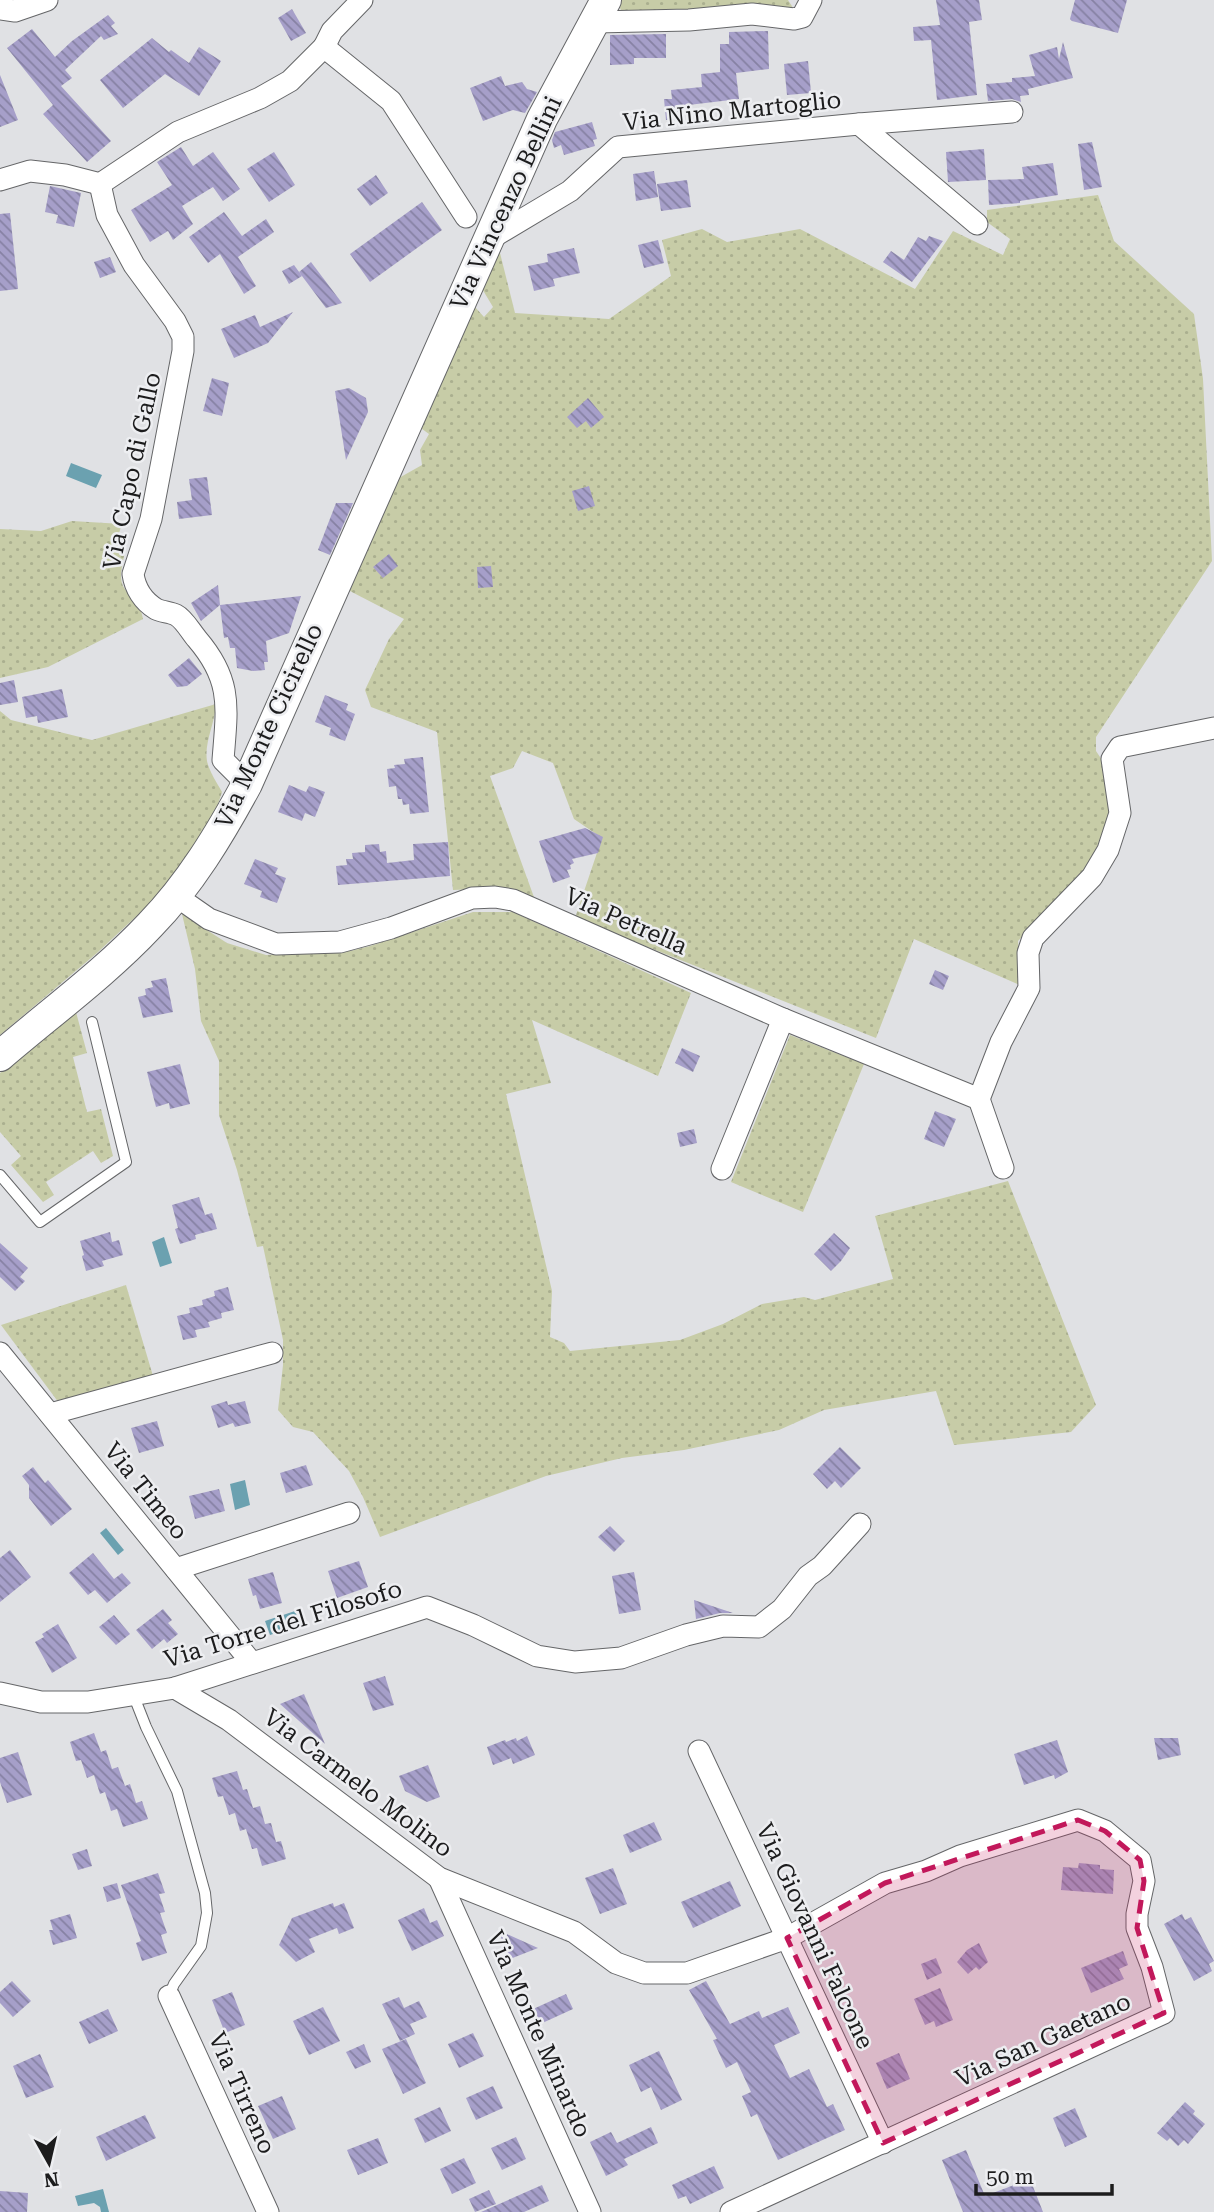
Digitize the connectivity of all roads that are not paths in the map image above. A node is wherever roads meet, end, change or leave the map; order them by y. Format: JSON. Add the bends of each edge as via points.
{"nodes":[{"id":1,"x":47,"y":0,"type":"edge"},
{"id":2,"x":362,"y":0,"type":"edge"},
{"id":3,"x":811,"y":0,"type":"edge"},
{"id":4,"x":0,"y":9,"type":"edge"},
{"id":5,"x":601,"y":11,"type":"edge"},
{"id":6,"x":324,"y":47,"type":"junction"},
{"id":7,"x":1012,"y":112,"type":"dead end"},
{"id":8,"x":859,"y":124,"type":"junction"},
{"id":9,"x":0,"y":180,"type":"edge"},
{"id":10,"x":100,"y":184,"type":"junction"},
{"id":11,"x":466,"y":217,"type":"dead end"},
{"id":12,"x":977,"y":224,"type":"dead end"},
{"id":13,"x":486,"y":242,"type":"junction"},
{"id":14,"x":413,"y":409,"type":"joint"},
{"id":15,"x":1214,"y":728,"type":"edge"},
{"id":16,"x":247,"y":783,"type":"junction"},
{"id":17,"x":176,"y":896,"type":"junction"},
{"id":18,"x":783,"y":1019,"type":"junction"},
{"id":19,"x":92,"y":1022,"type":"dead end"},
{"id":20,"x":0,"y":1056,"type":"edge"},
{"id":21,"x":979,"y":1099,"type":"junction"},
{"id":22,"x":1003,"y":1168,"type":"dead end"},
{"id":23,"x":722,"y":1169,"type":"dead end"},
{"id":24,"x":0,"y":1175,"type":"edge"},
{"id":25,"x":0,"y":1353,"type":"edge"},
{"id":26,"x":272,"y":1353,"type":"dead end"},
{"id":27,"x":50,"y":1414,"type":"junction"},
{"id":28,"x":349,"y":1513,"type":"dead end"},
{"id":29,"x":860,"y":1524,"type":"dead end"},
{"id":30,"x":176,"y":1569,"type":"junction"},
{"id":31,"x":252,"y":1663,"type":"junction"},
{"id":32,"x":175,"y":1688,"type":"junction"},
{"id":33,"x":0,"y":1693,"type":"edge"},
{"id":34,"x":132,"y":1694,"type":"junction"},
{"id":35,"x":699,"y":1751,"type":"dead end"},
{"id":36,"x":1078,"y":1820,"type":"joint"},
{"id":37,"x":439,"y":1878,"type":"junction"},
{"id":38,"x":787,"y":1938,"type":"junction"},
{"id":39,"x":169,"y":1996,"type":"joint"},
{"id":40,"x":883,"y":2143,"type":"junction"},
{"id":41,"x":268,"y":2212,"type":"edge"},
{"id":42,"x":590,"y":2212,"type":"edge"},
{"id":43,"x":731,"y":2212,"type":"edge"}],
"edges":[{"from":1,"to":4,"type":"street","via":[[15,11]]},
{"from":2,"to":6,"type":"street","via":[[332,31]]},
{"from":3,"to":5,"type":"street","via":[[802,17],[794,19],[752,14],[689,20]]},
{"from":5,"to":13,"type":"street","name":"Via Vincenzo Bellini","via":[[542,119]]},
{"from":6,"to":10,"type":"street","via":[[290,81],[178,132]]},
{"from":6,"to":11,"type":"street","via":[[391,101]]},
{"from":7,"to":8,"type":"street","name":"Via Nino Martoglio"},
{"from":8,"to":12,"type":"street"},
{"from":8,"to":13,"type":"street","name":"Via Nino Martoglio","via":[[618,147],[570,191]]},
{"from":9,"to":10,"type":"street","via":[[30,171]]},
{"from":10,"to":16,"type":"street","name":"Via Capo di Gallo","via":[[107,215],[134,265],[183,337],[151,519],[134,583],[156,609],[178,616],[222,675],[227,704],[223,760]]},
{"from":13,"to":14,"type":"street","name":"Via Vincenzo Bellini"},
{"from":14,"to":16,"type":"street","name":"Via Monte Cicirello"},
{"from":15,"to":21,"type":"street","via":[[1120,747],[1112,759],[1120,813],[1108,850],[1092,877],[1033,937],[1028,953],[1029,988]]},
{"from":16,"to":17,"type":"street","name":"Via Monte Cicirello"},
{"from":17,"to":18,"type":"street","name":"Via Petrella","via":[[209,919],[276,944],[340,942],[472,898],[513,900]]},
{"from":17,"to":20,"type":"street","name":"Via Monte Cicirello","via":[[124,951]]},
{"from":18,"to":21,"type":"street","name":"Via Petrella"},
{"from":18,"to":23,"type":"street"},
{"from":19,"to":24,"type":"lane","via":[[126,1161],[40,1222]]},
{"from":21,"to":22,"type":"street"},
{"from":25,"to":27,"type":"street","name":"Via Timeo"},
{"from":26,"to":27,"type":"street"},
{"from":27,"to":30,"type":"street","name":"Via Timeo"},
{"from":28,"to":30,"type":"street"},
{"from":29,"to":31,"type":"street","name":"Via Torre del Filosofo","via":[[782,1609],[759,1627],[723,1626],[621,1658],[575,1662],[537,1656],[426,1607]]},
{"from":30,"to":31,"type":"street","name":"Via Timeo"},
{"from":31,"to":32,"type":"street","name":"Via Torre del Filosofo"},
{"from":32,"to":34,"type":"street","name":"Via Torre del Filosofo"},
{"from":32,"to":37,"type":"street","name":"Via Carmelo Molino","via":[[229,1720]]},
{"from":33,"to":34,"type":"street","name":"Via Torre del Filosofo","via":[[41,1702],[88,1702]]},
{"from":34,"to":39,"type":"lane","via":[[177,1791],[205,1893],[201,1946]]},
{"from":35,"to":38,"type":"street","name":"Via Giovanni Falcone"},
{"from":36,"to":38,"type":"street","name":"Via Carmelo Molino","via":[[885,1883]]},
{"from":36,"to":40,"type":"street","name":"Via San Gaetano","via":[[1105,1831],[1140,1860],[1144,1881],[1137,1928],[1164,2013]]},
{"from":37,"to":38,"type":"street","name":"Via Carmelo Molino","via":[[574,1932],[616,1964],[644,1973],[687,1973]]},
{"from":37,"to":42,"type":"street","name":"Via Monte Minardo"},
{"from":38,"to":40,"type":"street","name":"Via Giovanni Falcone"},
{"from":39,"to":41,"type":"street","name":"Via Tirreno"},
{"from":40,"to":43,"type":"street","name":"Via San Gaetano"}]}
